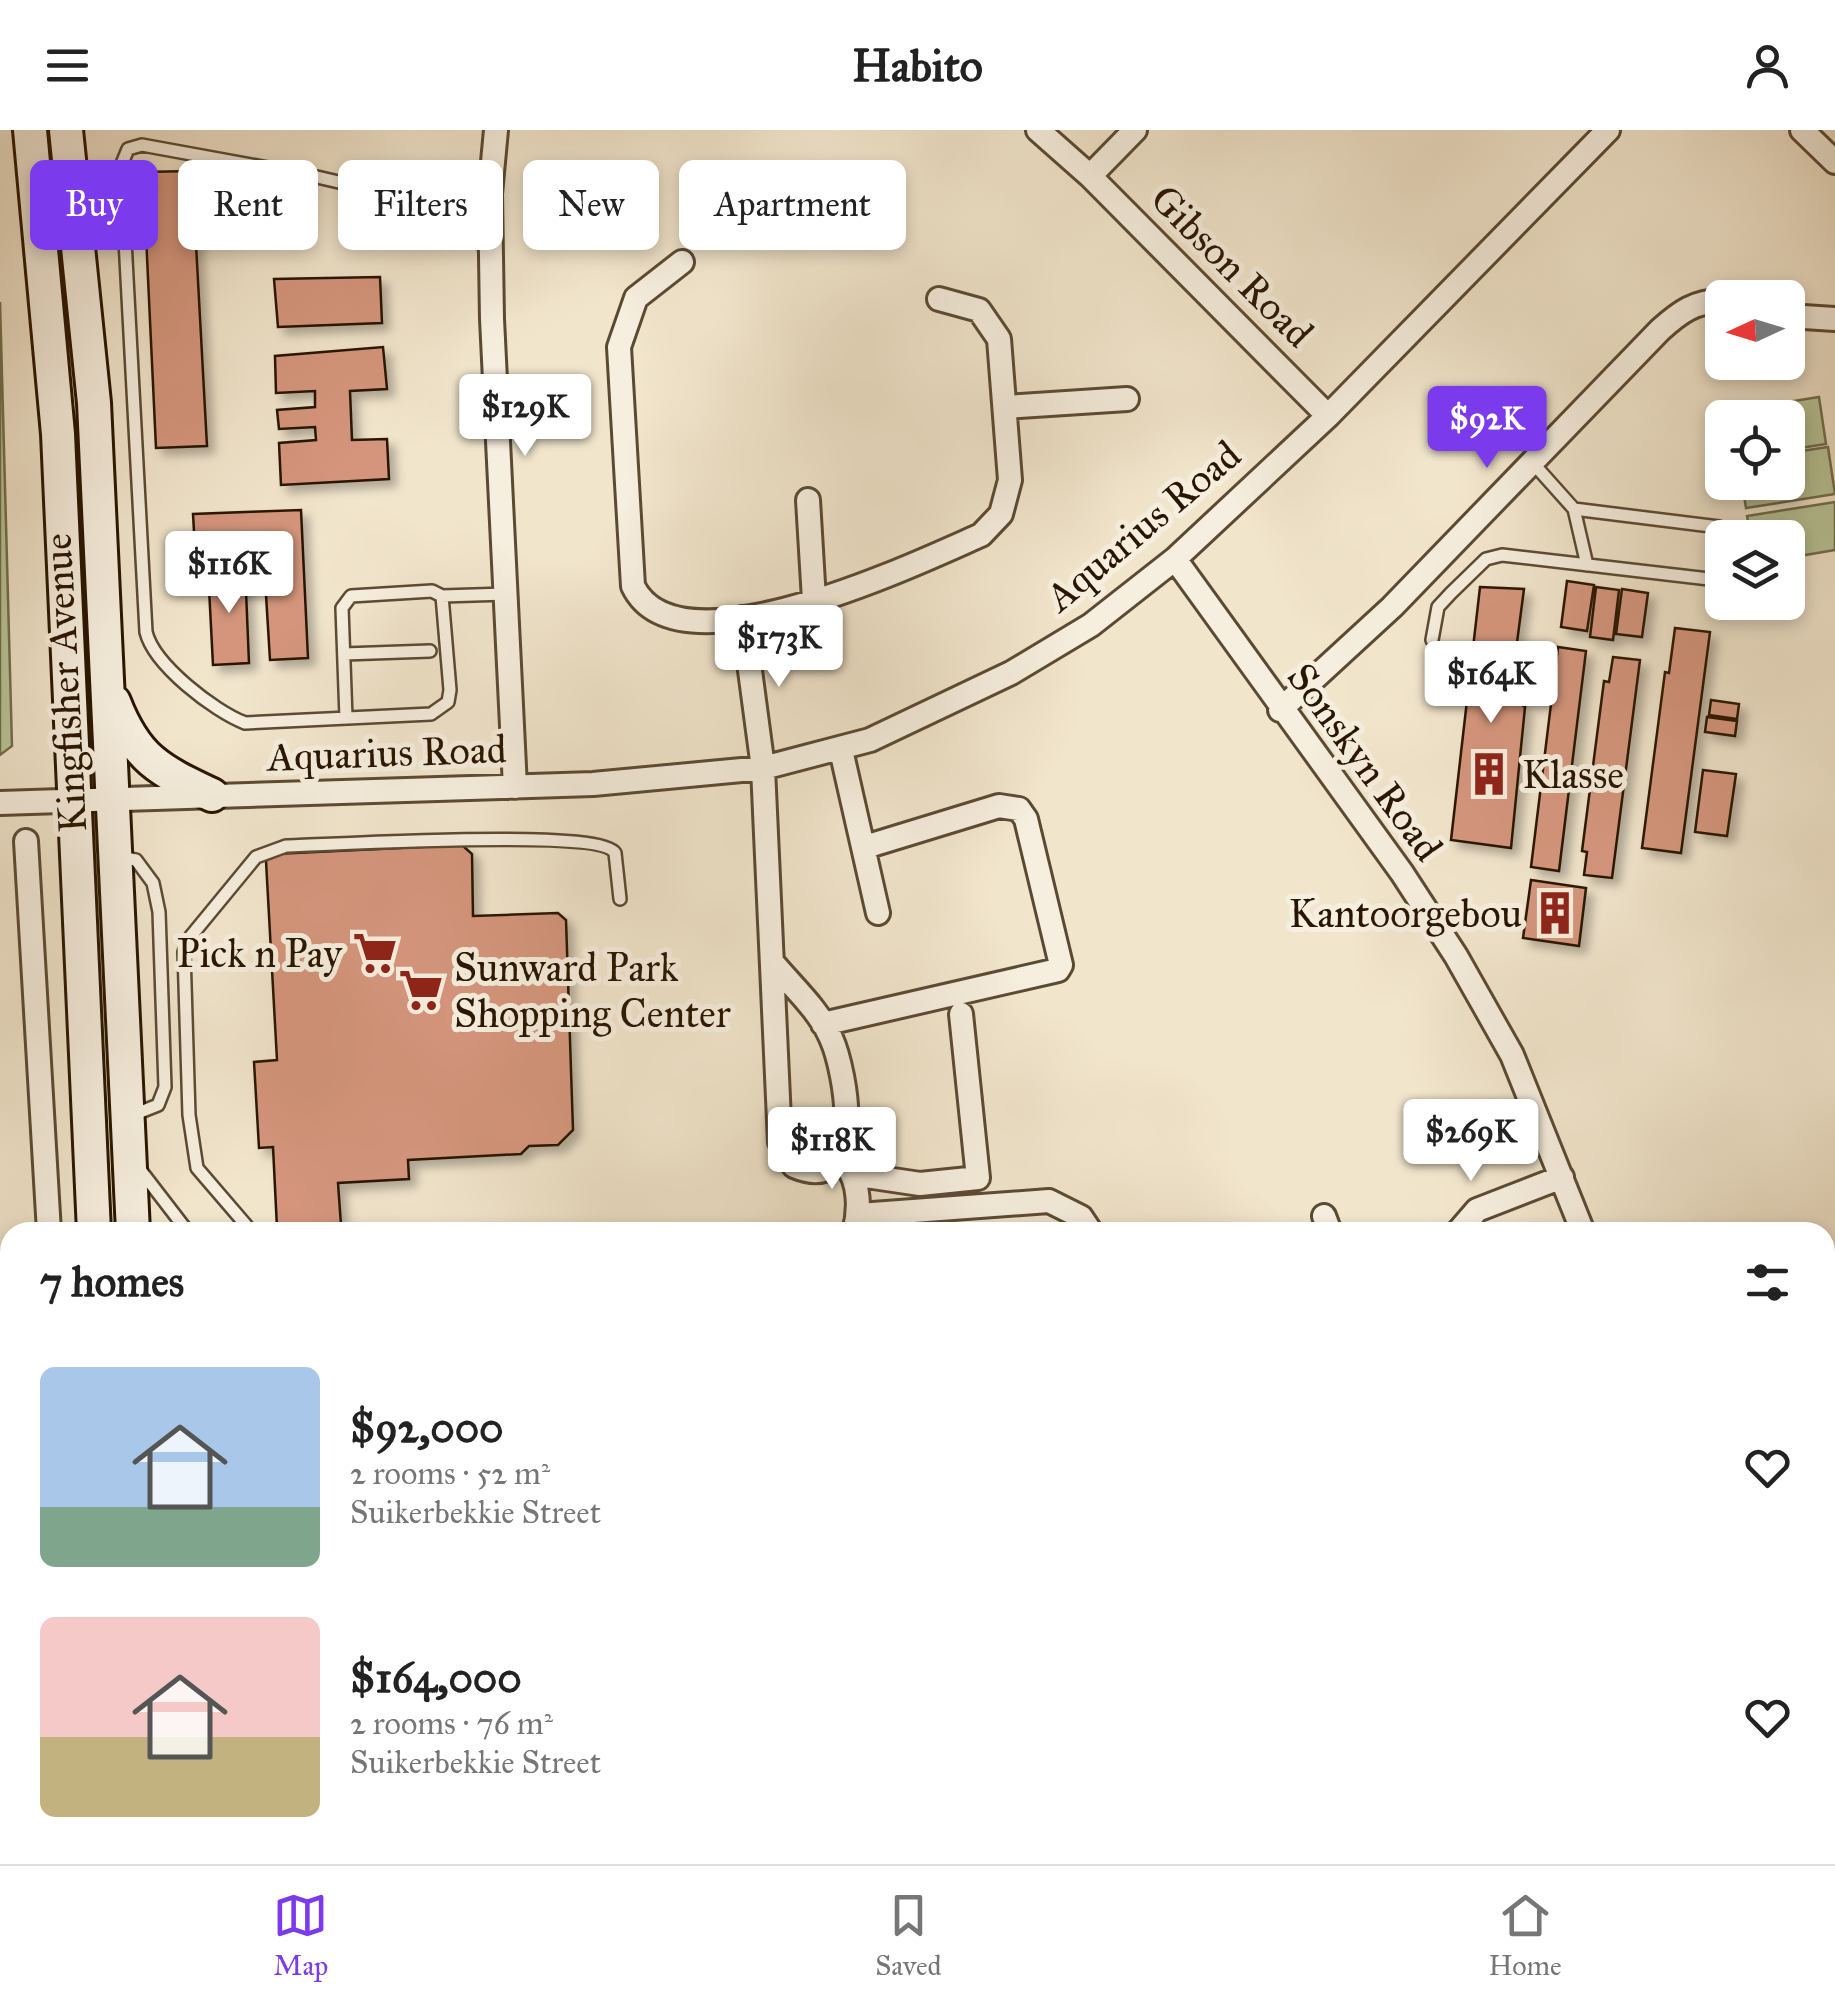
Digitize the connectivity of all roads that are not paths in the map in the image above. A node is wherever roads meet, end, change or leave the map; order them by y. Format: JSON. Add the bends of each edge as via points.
{"nodes":[{"id":1,"x":30,"y":130,"type":"edge"},
{"id":2,"x":66,"y":130,"type":"edge"},
{"id":3,"x":496,"y":130,"type":"edge"},
{"id":4,"x":1038,"y":130,"type":"edge"},
{"id":5,"x":1135,"y":130,"type":"edge"},
{"id":6,"x":1608,"y":130,"type":"edge"},
{"id":7,"x":1802,"y":130,"type":"edge"},
{"id":8,"x":1834,"y":159,"type":"edge"},
{"id":9,"x":494,"y":160,"type":"edge"},
{"id":10,"x":1090,"y":176,"type":"junction"},
{"id":11,"x":338,"y":182,"type":"edge"},
{"id":12,"x":491,"y":250,"type":"edge"},
{"id":13,"x":682,"y":262,"type":"dead end"},
{"id":14,"x":939,"y":299,"type":"dead end"},
{"id":15,"x":1705,"y":301,"type":"edge"},
{"id":16,"x":1805,"y":317,"type":"edge"},
{"id":17,"x":1835,"y":319,"type":"edge"},
{"id":18,"x":1127,"y":399,"type":"dead end"},
{"id":19,"x":1006,"y":407,"type":"junction"},
{"id":20,"x":1328,"y":416,"type":"junction"},
{"id":21,"x":1532,"y":462,"type":"junction"},
{"id":22,"x":808,"y":500,"type":"dead end"},
{"id":23,"x":1574,"y":509,"type":"junction"},
{"id":24,"x":1705,"y":526,"type":"edge"},
{"id":25,"x":1174,"y":560,"type":"junction"},
{"id":26,"x":1587,"y":565,"type":"junction"},
{"id":27,"x":1705,"y":580,"type":"edge"},
{"id":28,"x":506,"y":594,"type":"junction"},
{"id":29,"x":442,"y":596,"type":"junction"},
{"id":30,"x":814,"y":600,"type":"junction"},
{"id":31,"x":743,"y":618,"type":"junction"},
{"id":32,"x":1432,"y":640,"type":"dead end"},
{"id":33,"x":430,"y":651,"type":"dead end"},
{"id":34,"x":344,"y":654,"type":"junction"},
{"id":35,"x":107,"y":684,"type":"junction"},
{"id":36,"x":1280,"y":710,"type":"junction"},
{"id":37,"x":346,"y":718,"type":"junction"},
{"id":38,"x":840,"y":750,"type":"junction"},
{"id":39,"x":763,"y":768,"type":"junction"},
{"id":40,"x":515,"y":787,"type":"junction"},
{"id":41,"x":212,"y":795,"type":"junction"},
{"id":42,"x":112,"y":799,"type":"junction"},
{"id":43,"x":75,"y":801,"type":"junction"},
{"id":44,"x":0,"y":803,"type":"edge"},
{"id":45,"x":26,"y":841,"type":"dead end"},
{"id":46,"x":865,"y":847,"type":"junction"},
{"id":47,"x":620,"y":899,"type":"dead end"},
{"id":48,"x":878,"y":913,"type":"dead end"},
{"id":49,"x":773,"y":963,"type":"junction"},
{"id":50,"x":961,"y":1014,"type":"dead end"},
{"id":51,"x":823,"y":1024,"type":"junction"},
{"id":52,"x":129,"y":1156,"type":"junction"},
{"id":53,"x":847,"y":1166,"type":"junction"},
{"id":54,"x":1562,"y":1177,"type":"junction"},
{"id":55,"x":49,"y":1222,"type":"edge"},
{"id":56,"x":94,"y":1222,"type":"edge"},
{"id":57,"x":132,"y":1222,"type":"edge"},
{"id":58,"x":180,"y":1222,"type":"edge"},
{"id":59,"x":243,"y":1222,"type":"edge"},
{"id":60,"x":857,"y":1222,"type":"edge"},
{"id":61,"x":874,"y":1222,"type":"edge"},
{"id":62,"x":1084,"y":1222,"type":"edge"},
{"id":63,"x":1466,"y":1222,"type":"edge"},
{"id":64,"x":1579,"y":1222,"type":"edge"}],
"edges":[{"from":1,"to":43,"type":"street","name":"Kingfisher Avenue","via":[[53,348]]},
{"from":2,"to":35,"type":"street","name":"Kingfisher Avenue","via":[[94,403]]},
{"from":3,"to":9,"type":"street"},
{"from":4,"to":10,"type":"street","name":"Gibson Road"},
{"from":5,"to":10,"type":"street"},
{"from":6,"to":20,"type":"street","name":"Aquarius Road"},
{"from":7,"to":8,"type":"street"},
{"from":10,"to":20,"type":"street","name":"Gibson Road"},
{"from":11,"to":37,"type":"lane","via":[[142,145],[122,158],[149,644],[224,715],[245,722]]},
{"from":12,"to":28,"type":"street"},
{"from":13,"to":31,"type":"street","via":[[636,298],[622,330],[630,571],[638,596],[659,615]]},
{"from":14,"to":19,"type":"street","via":[[972,306],[994,328]]},
{"from":15,"to":21,"type":"street","via":[[1674,318]]},
{"from":16,"to":17,"type":"street"},
{"from":18,"to":19,"type":"street"},
{"from":19,"to":30,"type":"street","via":[[1010,480],[992,525],[892,574]]},
{"from":20,"to":25,"type":"street","name":"Aquarius Road"},
{"from":21,"to":23,"type":"lane"},
{"from":21,"to":36,"type":"street","via":[[1392,608]]},
{"from":22,"to":30,"type":"street"},
{"from":23,"to":24,"type":"lane"},
{"from":23,"to":26,"type":"lane"},
{"from":25,"to":36,"type":"street","name":"Sonskyn Road"},
{"from":25,"to":38,"type":"street","name":"Aquarius Road","via":[[1092,625],[1011,673]]},
{"from":26,"to":27,"type":"lane"},
{"from":26,"to":32,"type":"lane","via":[[1486,558],[1438,607]]},
{"from":28,"to":29,"type":"lane"},
{"from":28,"to":40,"type":"street"},
{"from":29,"to":34,"type":"lane","via":[[351,596],[342,608]]},
{"from":29,"to":37,"type":"lane","via":[[448,702],[432,714]]},
{"from":30,"to":31,"type":"street"},
{"from":31,"to":39,"type":"street"},
{"from":33,"to":34,"type":"lane"},
{"from":34,"to":37,"type":"lane"},
{"from":35,"to":41,"type":"street","via":[[124,728],[147,760]]},
{"from":35,"to":42,"type":"street","name":"Kingfisher Avenue"},
{"from":36,"to":54,"type":"street","name":"Sonskyn Road","via":[[1456,956],[1512,1055]]},
{"from":38,"to":39,"type":"street","name":"Aquarius Road"},
{"from":38,"to":46,"type":"street"},
{"from":39,"to":40,"type":"street","name":"Aquarius Road"},
{"from":39,"to":49,"type":"street"},
{"from":40,"to":41,"type":"street","name":"Aquarius Road"},
{"from":41,"to":42,"type":"street","name":"Aquarius Road"},
{"from":42,"to":43,"type":"street","name":"Aquarius Road"},
{"from":42,"to":52,"type":"street","name":"Kingfisher Avenue"},
{"from":43,"to":44,"type":"street","name":"Aquarius Road"},
{"from":43,"to":56,"type":"street","name":"Kingfisher Avenue"},
{"from":45,"to":55,"type":"street"},
{"from":46,"to":48,"type":"street"},
{"from":46,"to":51,"type":"street","via":[[998,806],[1018,809],[1026,819],[1060,964],[1058,970]]},
{"from":47,"to":59,"type":"lane","via":[[615,852],[607,844],[535,838],[286,846],[256,857],[184,952],[196,1168]]},
{"from":49,"to":51,"type":"street"},
{"from":49,"to":53,"type":"street","via":[[783,1152],[807,1170]]},
{"from":50,"to":53,"type":"street","via":[[978,1178],[920,1184]]},
{"from":51,"to":53,"type":"street","via":[[836,1052],[846,1108]]},
{"from":52,"to":57,"type":"street","name":"Kingfisher Avenue"},
{"from":52,"to":58,"type":"lane"},
{"from":53,"to":60,"type":"street"},
{"from":54,"to":63,"type":"street","via":[[1476,1210]]},
{"from":54,"to":64,"type":"street","name":"Sonskyn Road"},
{"from":61,"to":62,"type":"street","via":[[1049,1201]]}]}
